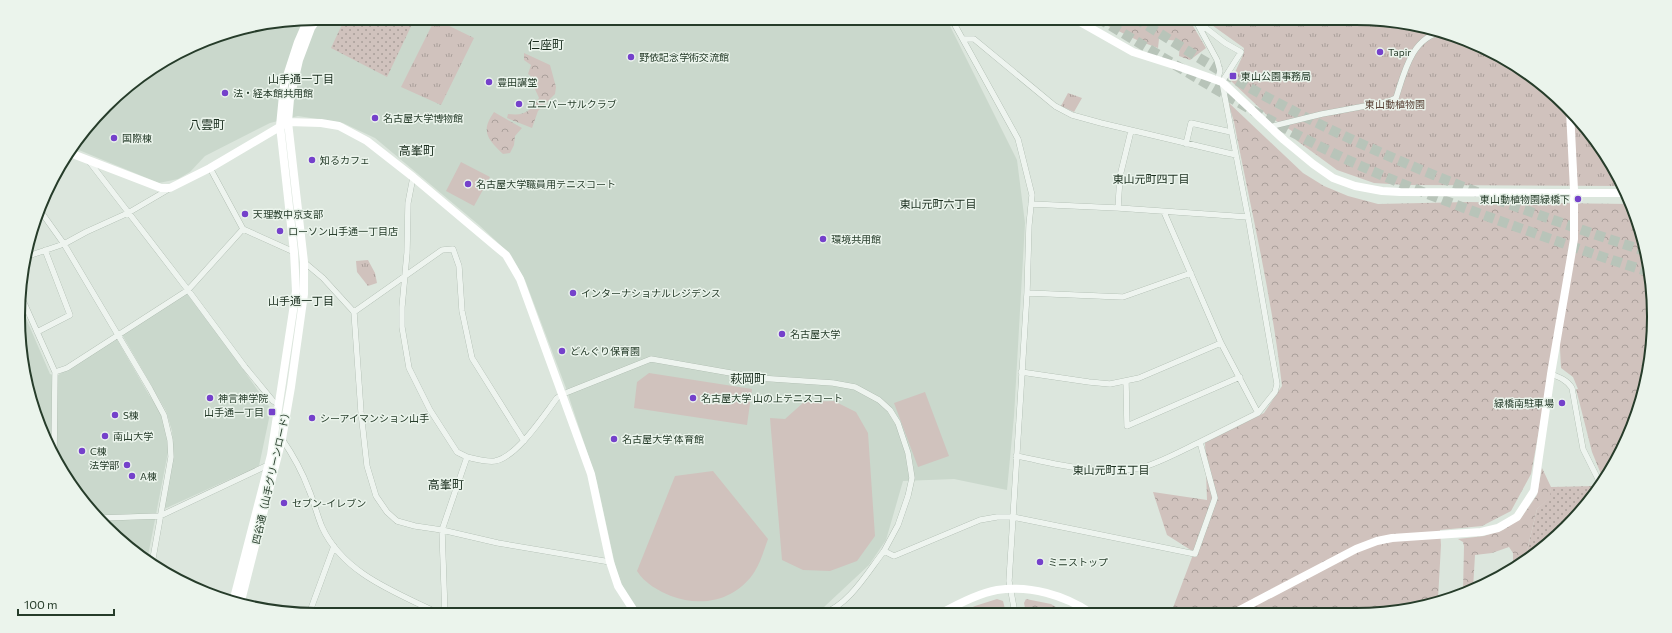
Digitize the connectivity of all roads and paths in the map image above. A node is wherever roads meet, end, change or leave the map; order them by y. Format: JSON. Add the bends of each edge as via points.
{"nodes":[{"id":1,"x":313,"y":25,"type":"edge"},
{"id":2,"x":955,"y":25,"type":"edge"},
{"id":3,"x":1085,"y":25,"type":"edge"},
{"id":4,"x":1197,"y":25,"type":"edge"},
{"id":5,"x":1203,"y":25,"type":"edge"},
{"id":6,"x":305,"y":26,"type":"edge"},
{"id":7,"x":1433,"y":35,"type":"edge"},
{"id":8,"x":963,"y":39,"type":"junction"},
{"id":9,"x":1220,"y":82,"type":"junction"},
{"id":10,"x":1570,"y":119,"type":"edge"},
{"id":11,"x":284,"y":124,"type":"junction"},
{"id":12,"x":1269,"y":127,"type":"junction"},
{"id":13,"x":1131,"y":130,"type":"junction"},
{"id":14,"x":1231,"y":132,"type":"junction"},
{"id":15,"x":1186,"y":144,"type":"junction"},
{"id":16,"x":74,"y":155,"type":"edge"},
{"id":17,"x":1236,"y":155,"type":"junction"},
{"id":18,"x":88,"y":160,"type":"junction"},
{"id":19,"x":210,"y":168,"type":"junction"},
{"id":20,"x":413,"y":177,"type":"junction"},
{"id":21,"x":170,"y":188,"type":"junction"},
{"id":22,"x":1619,"y":193,"type":"edge"},
{"id":23,"x":1031,"y":204,"type":"junction"},
{"id":24,"x":1118,"y":208,"type":"junction"},
{"id":25,"x":1164,"y":212,"type":"junction"},
{"id":26,"x":128,"y":213,"type":"junction"},
{"id":27,"x":43,"y":215,"type":"edge"},
{"id":28,"x":1248,"y":217,"type":"junction"},
{"id":29,"x":243,"y":229,"type":"junction"},
{"id":30,"x":64,"y":244,"type":"junction"},
{"id":31,"x":45,"y":250,"type":"junction"},
{"id":32,"x":294,"y":252,"type":"junction"},
{"id":33,"x":32,"y":254,"type":"edge"},
{"id":34,"x":304,"y":262,"type":"junction"},
{"id":35,"x":1191,"y":273,"type":"junction"},
{"id":36,"x":404,"y":278,"type":"junction"},
{"id":37,"x":188,"y":290,"type":"junction"},
{"id":38,"x":1026,"y":293,"type":"junction"},
{"id":39,"x":26,"y":306,"type":"edge"},
{"id":40,"x":354,"y":312,"type":"junction"},
{"id":41,"x":37,"y":332,"type":"junction"},
{"id":42,"x":119,"y":335,"type":"junction"},
{"id":43,"x":1221,"y":343,"type":"junction"},
{"id":44,"x":55,"y":372,"type":"junction"},
{"id":45,"x":1021,"y":372,"type":"junction"},
{"id":46,"x":1551,"y":374,"type":"junction"},
{"id":47,"x":1240,"y":377,"type":"junction"},
{"id":48,"x":1126,"y":382,"type":"junction"},
{"id":49,"x":563,"y":394,"type":"junction"},
{"id":50,"x":278,"y":404,"type":"junction"},
{"id":51,"x":1258,"y":413,"type":"junction"},
{"id":52,"x":282,"y":439,"type":"junction"},
{"id":53,"x":524,"y":441,"type":"junction"},
{"id":54,"x":1200,"y":442,"type":"junction"},
{"id":55,"x":54,"y":443,"type":"edge"},
{"id":56,"x":1016,"y":456,"type":"junction"},
{"id":57,"x":467,"y":457,"type":"junction"},
{"id":58,"x":268,"y":465,"type":"junction"},
{"id":59,"x":1598,"y":478,"type":"edge"},
{"id":60,"x":160,"y":516,"type":"junction"},
{"id":61,"x":1013,"y":517,"type":"junction"},
{"id":62,"x":105,"y":518,"type":"edge"},
{"id":63,"x":442,"y":530,"type":"junction"},
{"id":64,"x":334,"y":546,"type":"junction"},
{"id":65,"x":884,"y":551,"type":"junction"},
{"id":66,"x":153,"y":558,"type":"edge"},
{"id":67,"x":610,"y":562,"type":"junction"},
{"id":68,"x":1010,"y":589,"type":"junction"},
{"id":69,"x":234,"y":596,"type":"edge"},
{"id":70,"x":242,"y":598,"type":"edge"},
{"id":71,"x":311,"y":608,"type":"edge"},
{"id":72,"x":428,"y":608,"type":"edge"},
{"id":73,"x":445,"y":608,"type":"edge"},
{"id":74,"x":632,"y":608,"type":"edge"},
{"id":75,"x":832,"y":608,"type":"edge"},
{"id":76,"x":951,"y":608,"type":"edge"},
{"id":77,"x":1014,"y":608,"type":"edge"},
{"id":78,"x":1083,"y":608,"type":"edge"},
{"id":79,"x":1243,"y":608,"type":"edge"}],
"edges":[{"from":1,"to":11,"type":"street","name":"四谷通（山手グリーンロード）","via":[[299,60]]},
{"from":2,"to":8,"type":"street"},
{"from":3,"to":9,"type":"street","via":[[1133,52]]},
{"from":4,"to":9,"type":"street","via":[[1216,60]]},
{"from":5,"to":9,"type":"street","via":[[1241,52]]},
{"from":6,"to":11,"type":"street","via":[[284,84]]},
{"from":7,"to":12,"type":"street","via":[[1415,49],[1407,64],[1396,98],[1372,106],[1322,114]]},
{"from":8,"to":13,"type":"street","via":[[974,39],[1055,106],[1072,115]]},
{"from":8,"to":23,"type":"street","via":[[1018,139],[1032,195]]},
{"from":9,"to":12,"type":"street"},
{"from":9,"to":14,"type":"street"},
{"from":10,"to":46,"type":"street","via":[[1574,239]]},
{"from":11,"to":19,"type":"street"},
{"from":11,"to":20,"type":"street","via":[[321,123],[339,126],[368,141]]},
{"from":11,"to":32,"type":"street"},
{"from":11,"to":34,"type":"street","name":"四谷通（山手グリーンロード）"},
{"from":12,"to":22,"type":"street","bridge":true,"via":[[1333,178],[1382,191]]},
{"from":13,"to":15,"type":"street"},
{"from":13,"to":24,"type":"street","via":[[1120,176]]},
{"from":14,"to":15,"type":"street","via":[[1191,124]]},
{"from":14,"to":17,"type":"street"},
{"from":15,"to":17,"type":"street"},
{"from":16,"to":18,"type":"street"},
{"from":17,"to":28,"type":"street"},
{"from":18,"to":21,"type":"street","via":[[161,188]]},
{"from":18,"to":26,"type":"street"},
{"from":19,"to":21,"type":"street"},
{"from":19,"to":29,"type":"street"},
{"from":20,"to":36,"type":"street","via":[[408,203]]},
{"from":20,"to":49,"type":"street","via":[[506,255],[520,279]]},
{"from":21,"to":26,"type":"street"},
{"from":23,"to":24,"type":"street"},
{"from":23,"to":38,"type":"street"},
{"from":24,"to":25,"type":"street"},
{"from":25,"to":28,"type":"street"},
{"from":25,"to":35,"type":"street"},
{"from":26,"to":30,"type":"street"},
{"from":26,"to":37,"type":"street"},
{"from":27,"to":30,"type":"street"},
{"from":28,"to":51,"type":"street","via":[[1278,384],[1275,392]]},
{"from":29,"to":32,"type":"street"},
{"from":29,"to":37,"type":"street"},
{"from":30,"to":31,"type":"street"},
{"from":30,"to":42,"type":"street"},
{"from":31,"to":33,"type":"street"},
{"from":31,"to":41,"type":"street","via":[[70,315]]},
{"from":32,"to":50,"type":"street","via":[[296,291]]},
{"from":34,"to":40,"type":"street","via":[[323,278]]},
{"from":34,"to":52,"type":"street","name":"四谷通（山手グリーンロード）","via":[[304,294]]},
{"from":35,"to":38,"type":"street","via":[[1123,297]]},
{"from":35,"to":43,"type":"street"},
{"from":36,"to":40,"type":"street"},
{"from":36,"to":53,"type":"street","via":[[442,250],[453,249],[459,266],[462,311],[472,358]]},
{"from":36,"to":57,"type":"street","via":[[402,327],[409,368],[430,410],[457,452]]},
{"from":37,"to":42,"type":"street"},
{"from":37,"to":50,"type":"street","via":[[245,367]]},
{"from":38,"to":45,"type":"street"},
{"from":39,"to":41,"type":"street"},
{"from":40,"to":63,"type":"street","via":[[367,466],[376,496],[397,521]]},
{"from":41,"to":44,"type":"street"},
{"from":42,"to":44,"type":"street","via":[[67,368]]},
{"from":42,"to":60,"type":"street","via":[[153,394],[168,428],[171,457]]},
{"from":43,"to":47,"type":"street"},
{"from":43,"to":48,"type":"street"},
{"from":44,"to":55,"type":"street"},
{"from":45,"to":48,"type":"street","via":[[1110,384]]},
{"from":45,"to":56,"type":"street"},
{"from":46,"to":59,"type":"street","via":[[1562,378],[1572,388],[1583,448]]},
{"from":46,"to":79,"type":"street","via":[[1534,491],[1517,517],[1498,528],[1482,532],[1377,541],[1356,548]]},
{"from":47,"to":48,"type":"street","via":[[1127,426]]},
{"from":47,"to":51,"type":"street"},
{"from":49,"to":53,"type":"street"},
{"from":49,"to":65,"type":"street","via":[[651,359],[759,378],[855,387],[879,400],[890,410],[898,423],[908,453],[912,478],[908,496],[898,525]]},
{"from":49,"to":67,"type":"street","via":[[591,474]]},
{"from":50,"to":58,"type":"street"},
{"from":51,"to":54,"type":"street"},
{"from":52,"to":64,"type":"street","via":[[295,458],[322,528]]},
{"from":52,"to":70,"type":"street","name":"四谷通（山手グリーンロード）"},
{"from":53,"to":57,"type":"street","via":[[505,457],[495,461]]},
{"from":54,"to":56,"type":"street","via":[[1148,465],[1124,470],[1102,471]]},
{"from":54,"to":61,"type":"street","via":[[1215,498],[1195,554]]},
{"from":56,"to":61,"type":"street"},
{"from":57,"to":63,"type":"street"},
{"from":58,"to":60,"type":"street"},
{"from":58,"to":69,"type":"street"},
{"from":60,"to":62,"type":"street"},
{"from":60,"to":66,"type":"street"},
{"from":61,"to":65,"type":"street","via":[[980,520],[894,556]]},
{"from":61,"to":68,"type":"street"},
{"from":63,"to":67,"type":"street","via":[[498,543]]},
{"from":63,"to":73,"type":"street"},
{"from":64,"to":71,"type":"street"},
{"from":64,"to":72,"type":"street","via":[[354,568],[374,582]]},
{"from":65,"to":75,"type":"street","via":[[859,584],[842,602]]},
{"from":67,"to":74,"type":"street","via":[[618,586]]},
{"from":68,"to":76,"type":"street","via":[[996,590]]},
{"from":68,"to":77,"type":"street"},
{"from":68,"to":78,"type":"street","via":[[1054,595]]}]}
